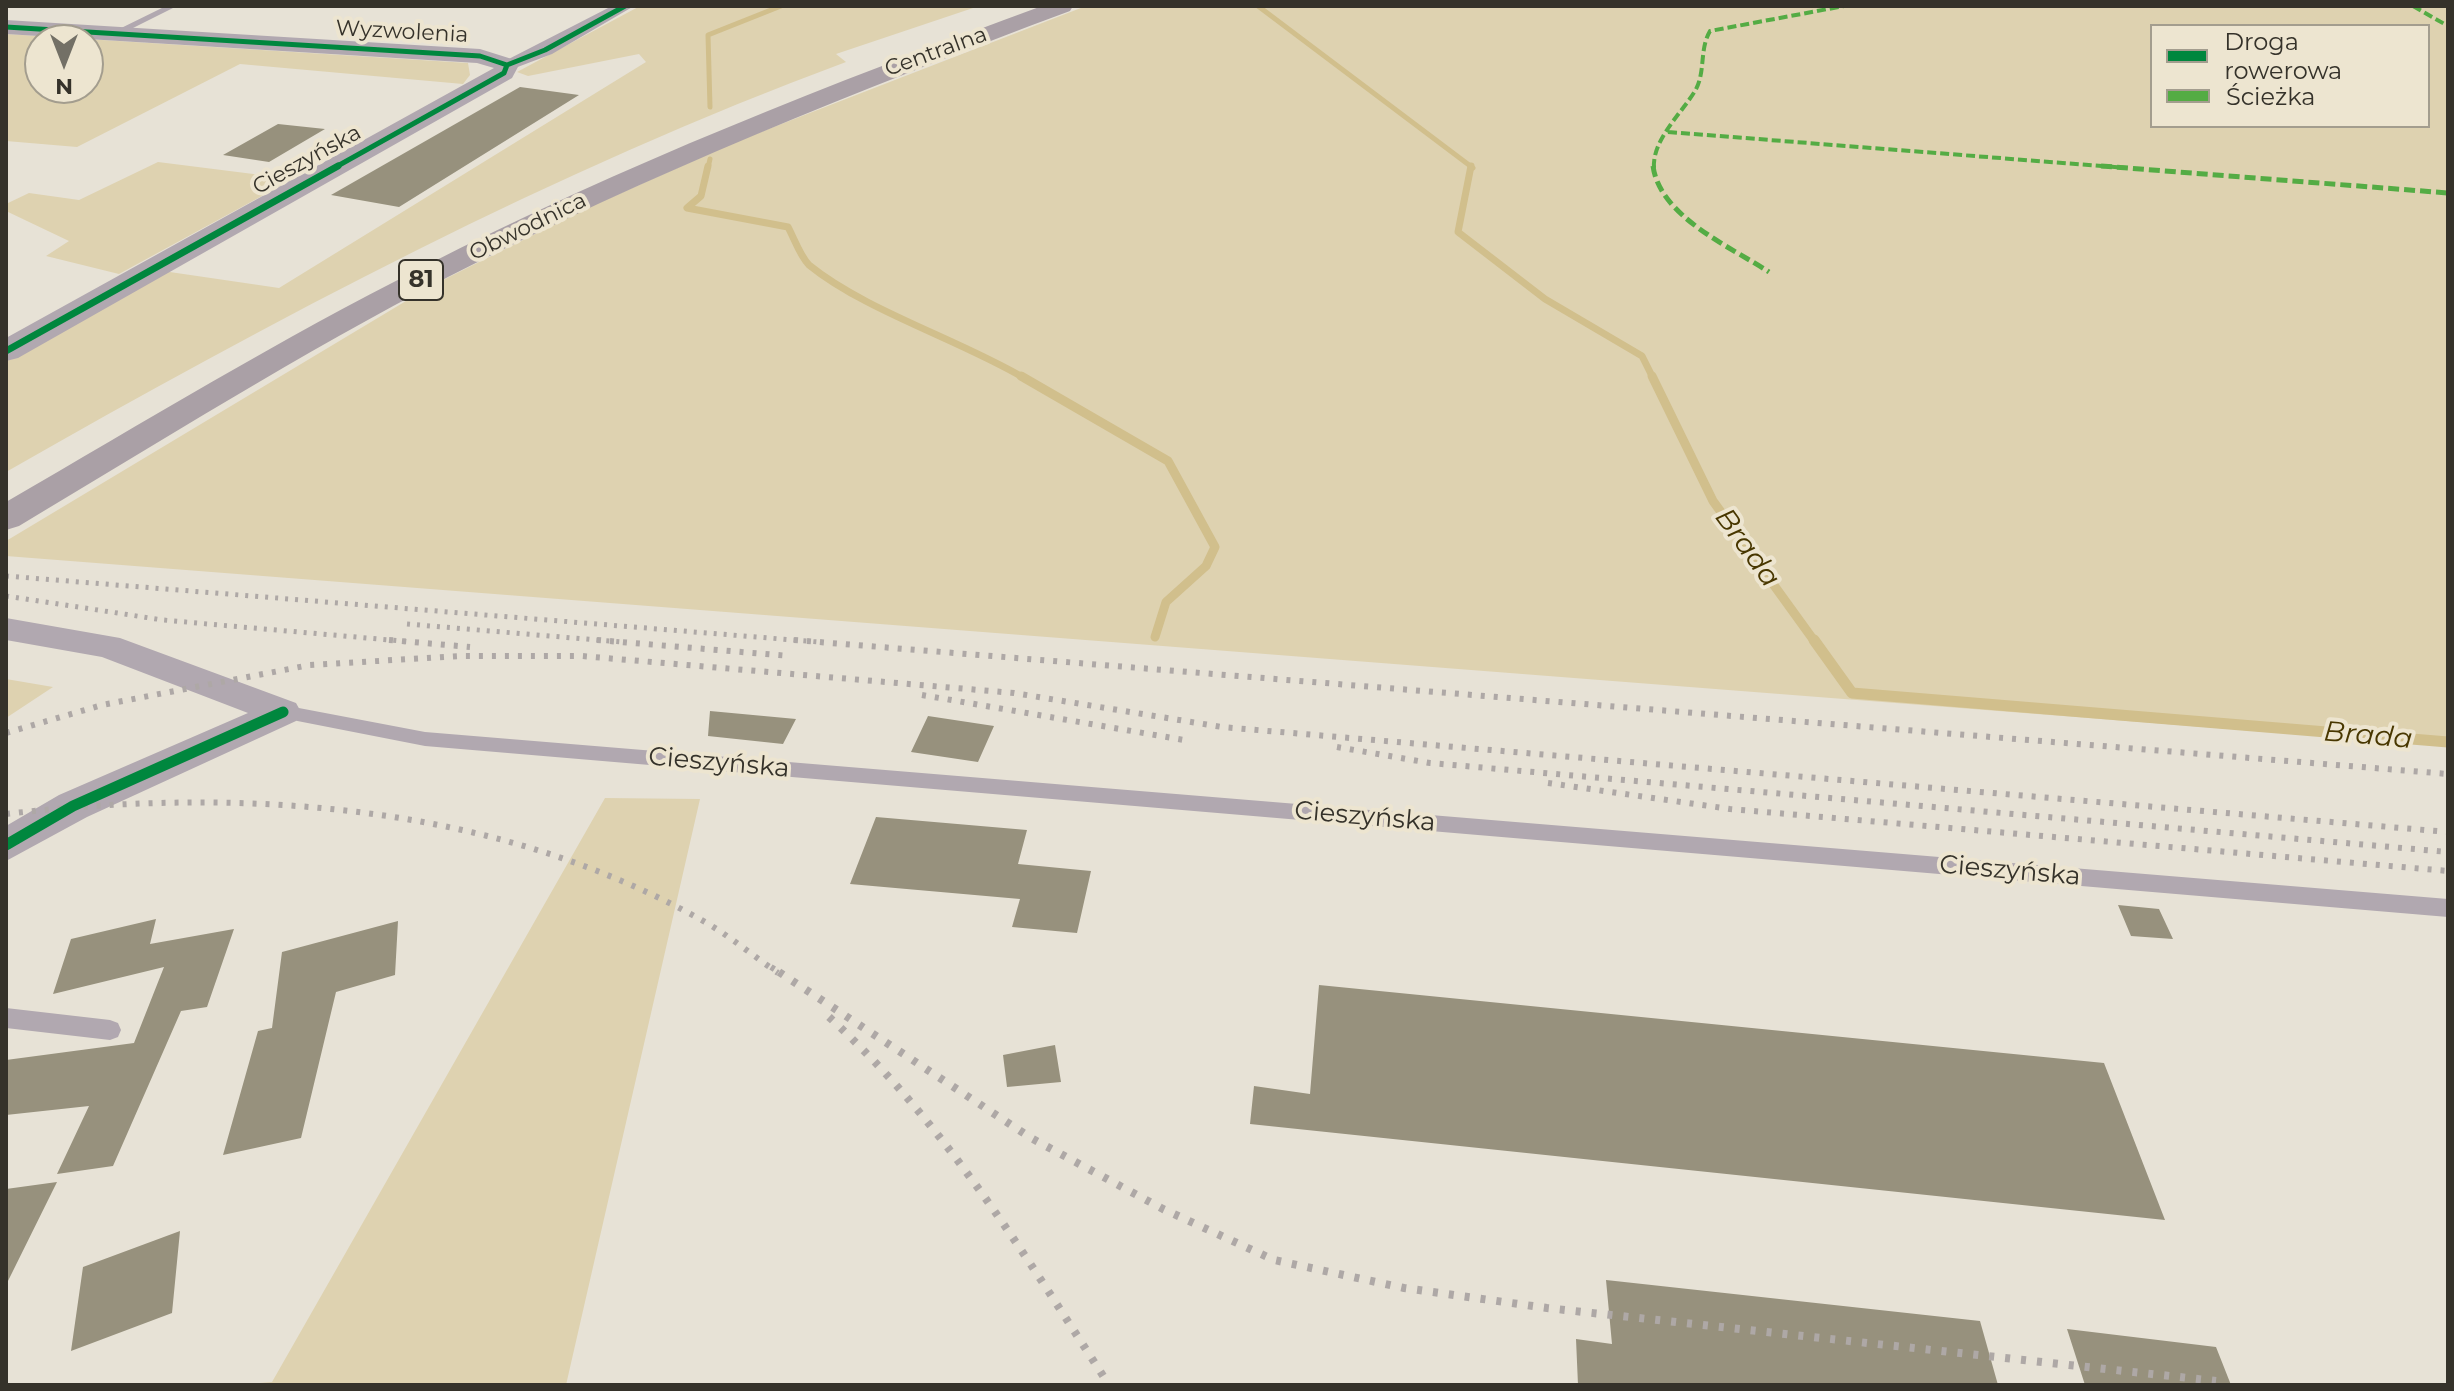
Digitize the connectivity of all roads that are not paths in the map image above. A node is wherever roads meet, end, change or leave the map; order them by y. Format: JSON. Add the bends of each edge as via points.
{"nodes":[{"id":1,"x":173,"y":6,"type":"edge"},
{"id":2,"x":625,"y":6,"type":"edge"},
{"id":3,"x":1026,"y":6,"type":"edge"},
{"id":4,"x":1062,"y":6,"type":"edge"},
{"id":5,"x":6,"y":27,"type":"edge"},
{"id":6,"x":114,"y":34,"type":"junction"},
{"id":7,"x":507,"y":65,"type":"junction"},
{"id":8,"x":852,"y":76,"type":"junction"},
{"id":9,"x":6,"y":351,"type":"edge"},
{"id":10,"x":6,"y":490,"type":"edge"},
{"id":11,"x":6,"y":518,"type":"edge"},
{"id":12,"x":6,"y":629,"type":"edge"},
{"id":13,"x":283,"y":712,"type":"junction"},
{"id":14,"x":6,"y":845,"type":"edge"},
{"id":15,"x":2448,"y":908,"type":"edge"},
{"id":16,"x":6,"y":1018,"type":"edge"},
{"id":17,"x":110,"y":1030,"type":"dead end"}],
"edges":[{"from":1,"to":6,"type":"lane"},
{"from":2,"to":7,"type":"street","name":"Cieszyńska"},
{"from":3,"to":8,"type":"main road","name":"Centralna","number":"81"},
{"from":4,"to":8,"type":"main road","name":"Centralna","number":"81"},
{"from":5,"to":6,"type":"street","name":"Wyzwolenia"},
{"from":6,"to":7,"type":"street","name":"Wyzwolenia","via":[[480,56]]},
{"from":7,"to":9,"type":"street","name":"Cieszyńska","via":[[504,73]]},
{"from":8,"to":10,"type":"main road","name":"Obwodnica","number":"81","via":[[678,139],[497,222],[201,379]]},
{"from":8,"to":11,"type":"main road","name":"Obwodnica","number":"81","via":[[434,273]]},
{"from":12,"to":13,"type":"street","name":"Cieszyńska","via":[[108,646]]},
{"from":13,"to":14,"type":"street","via":[[73,806]]},
{"from":13,"to":15,"type":"lane","name":"Cieszyńska","via":[[425,739]]},
{"from":16,"to":17,"type":"lane"}]}
